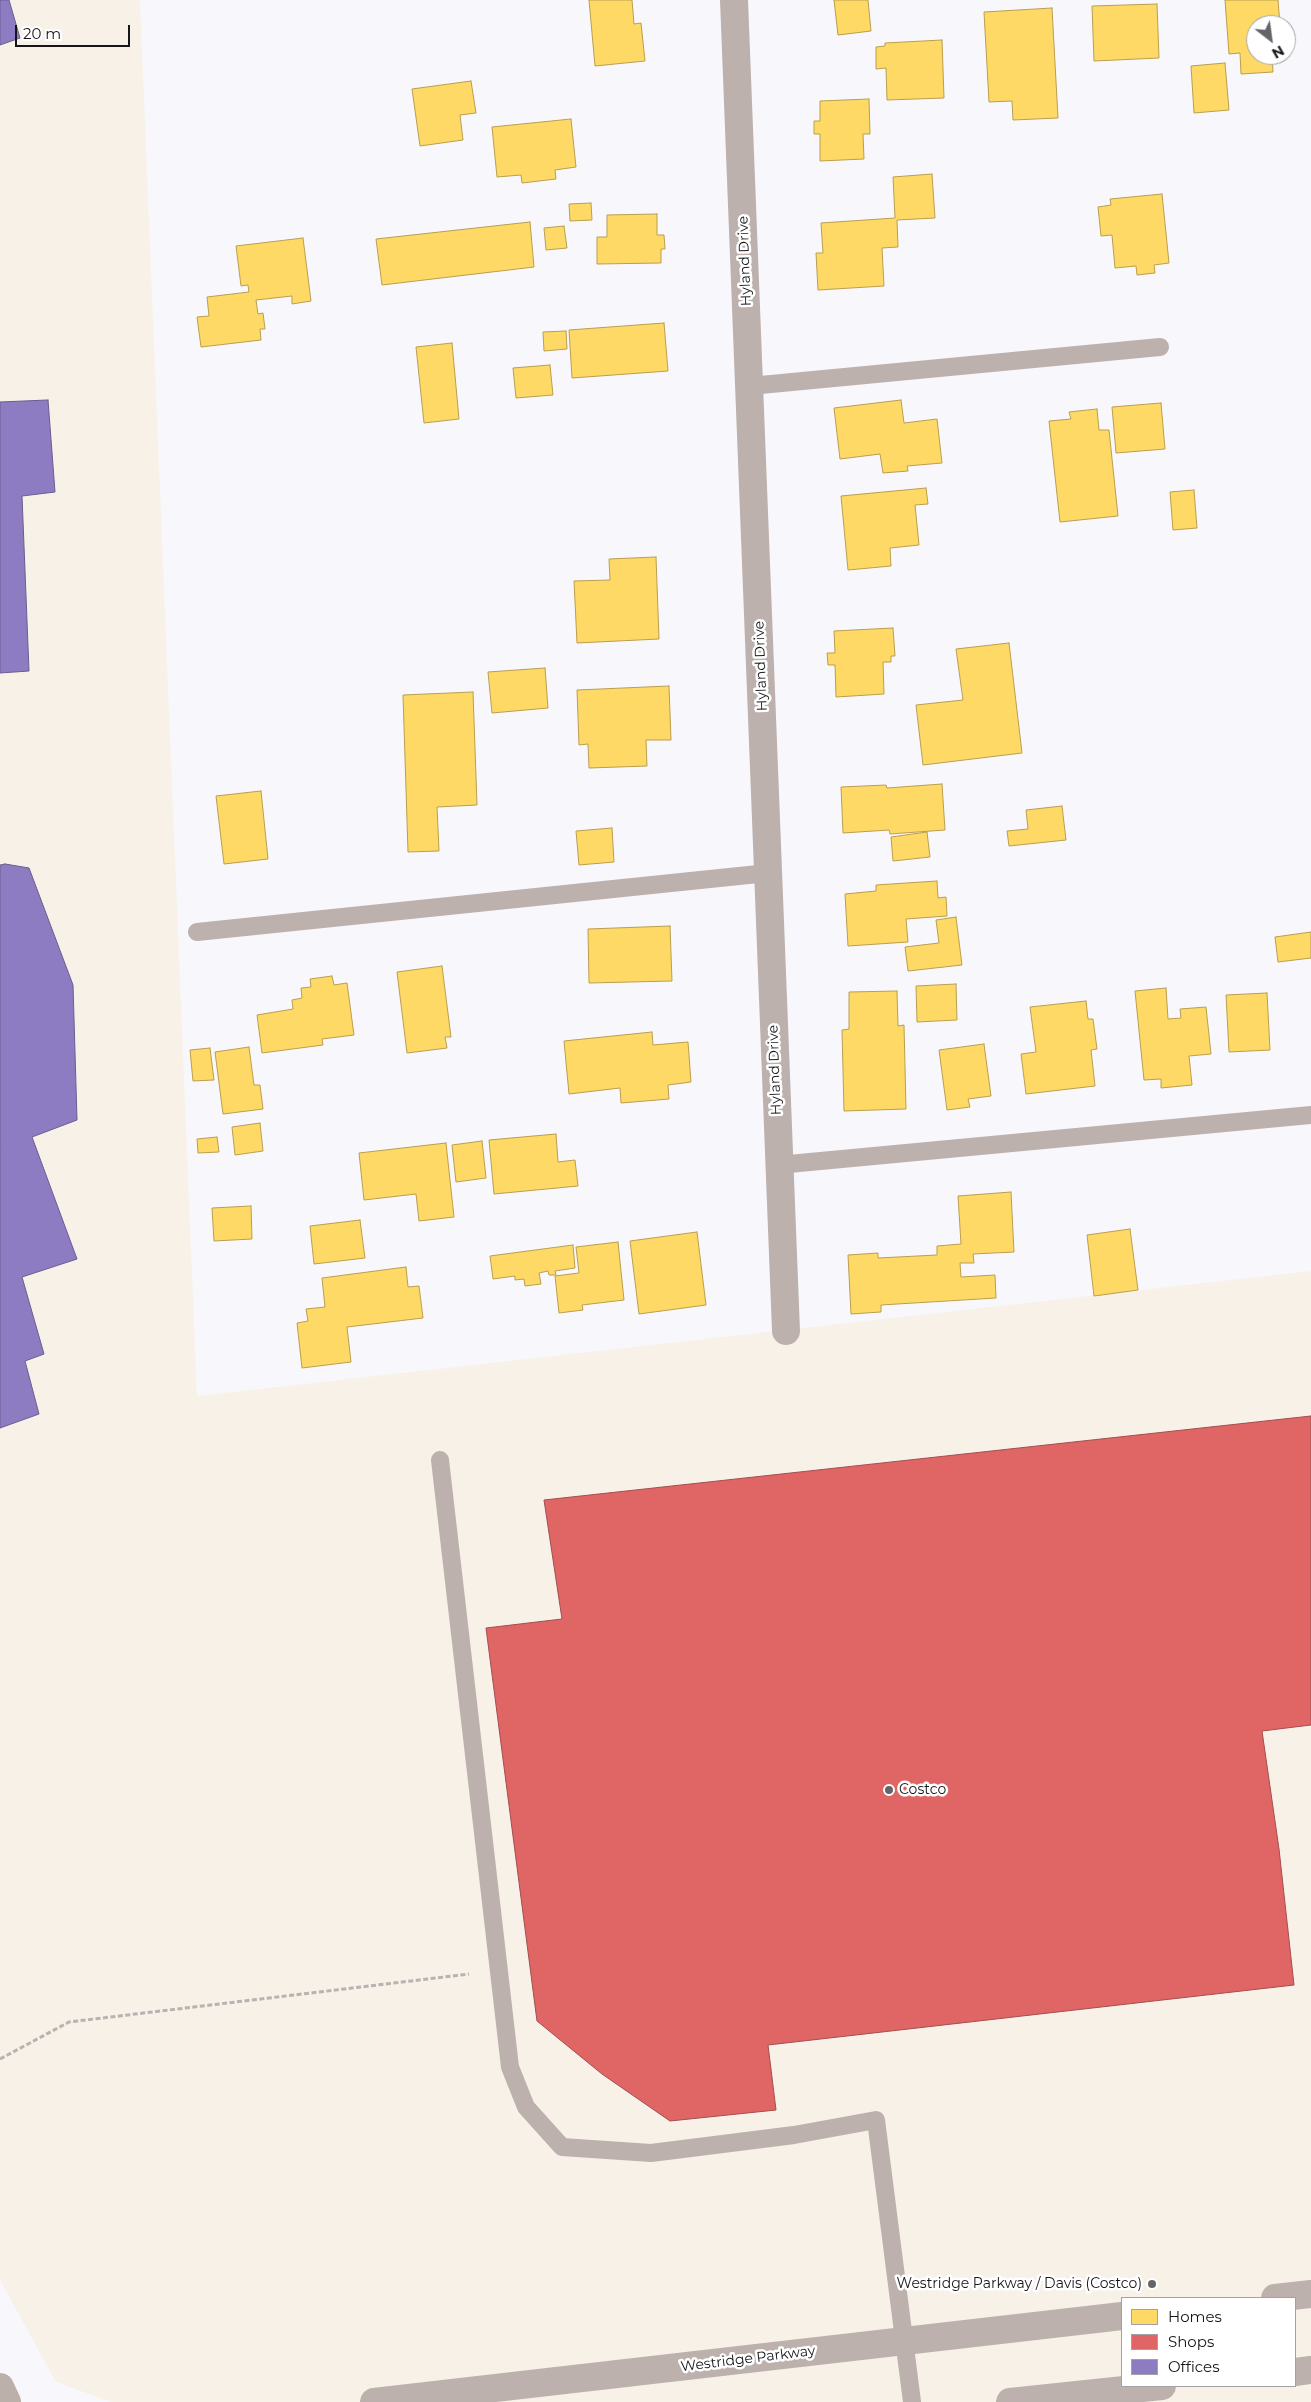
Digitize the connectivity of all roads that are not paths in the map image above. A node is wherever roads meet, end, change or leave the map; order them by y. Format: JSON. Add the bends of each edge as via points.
{"nodes":[{"id":1,"x":734,"y":0,"type":"edge"},
{"id":2,"x":1160,"y":347,"type":"dead end"},
{"id":3,"x":750,"y":386,"type":"junction"},
{"id":4,"x":768,"y":873,"type":"junction"},
{"id":5,"x":197,"y":932,"type":"dead end"},
{"id":6,"x":1311,"y":1115,"type":"edge"},
{"id":7,"x":778,"y":1165,"type":"junction"},
{"id":8,"x":786,"y":1331,"type":"dead end"},
{"id":9,"x":440,"y":1460,"type":"dead end"},
{"id":10,"x":1311,"y":2294,"type":"edge"},
{"id":11,"x":1284,"y":2297,"type":"edge"},
{"id":12,"x":1121,"y":2316,"type":"edge"},
{"id":13,"x":905,"y":2341,"type":"junction"},
{"id":14,"x":1311,"y":2370,"type":"edge"},
{"id":15,"x":1296,"y":2372,"type":"edge"},
{"id":16,"x":0,"y":2387,"type":"edge"},
{"id":17,"x":1152,"y":2387,"type":"edge"},
{"id":18,"x":7,"y":2402,"type":"edge"},
{"id":19,"x":374,"y":2402,"type":"edge"},
{"id":20,"x":912,"y":2402,"type":"edge"},
{"id":21,"x":1010,"y":2402,"type":"edge"}],
"edges":[{"from":1,"to":3,"type":"street","name":"Hyland Drive"},
{"from":2,"to":3,"type":"lane"},
{"from":3,"to":4,"type":"street","name":"Hyland Drive"},
{"from":4,"to":5,"type":"lane"},
{"from":4,"to":7,"type":"street","name":"Hyland Drive"},
{"from":6,"to":7,"type":"lane"},
{"from":7,"to":8,"type":"street","name":"Hyland Drive"},
{"from":9,"to":13,"type":"lane","via":[[510,2067],[526,2107],[562,2146],[651,2153],[794,2135],[876,2120]]},
{"from":10,"to":11,"type":"street"},
{"from":12,"to":13,"type":"street","name":"Westridge Parkway"},
{"from":13,"to":19,"type":"street","name":"Westridge Parkway"},
{"from":13,"to":20,"type":"lane"},
{"from":14,"to":15,"type":"street"},
{"from":16,"to":18,"type":"main road"},
{"from":17,"to":21,"type":"street"}]}
